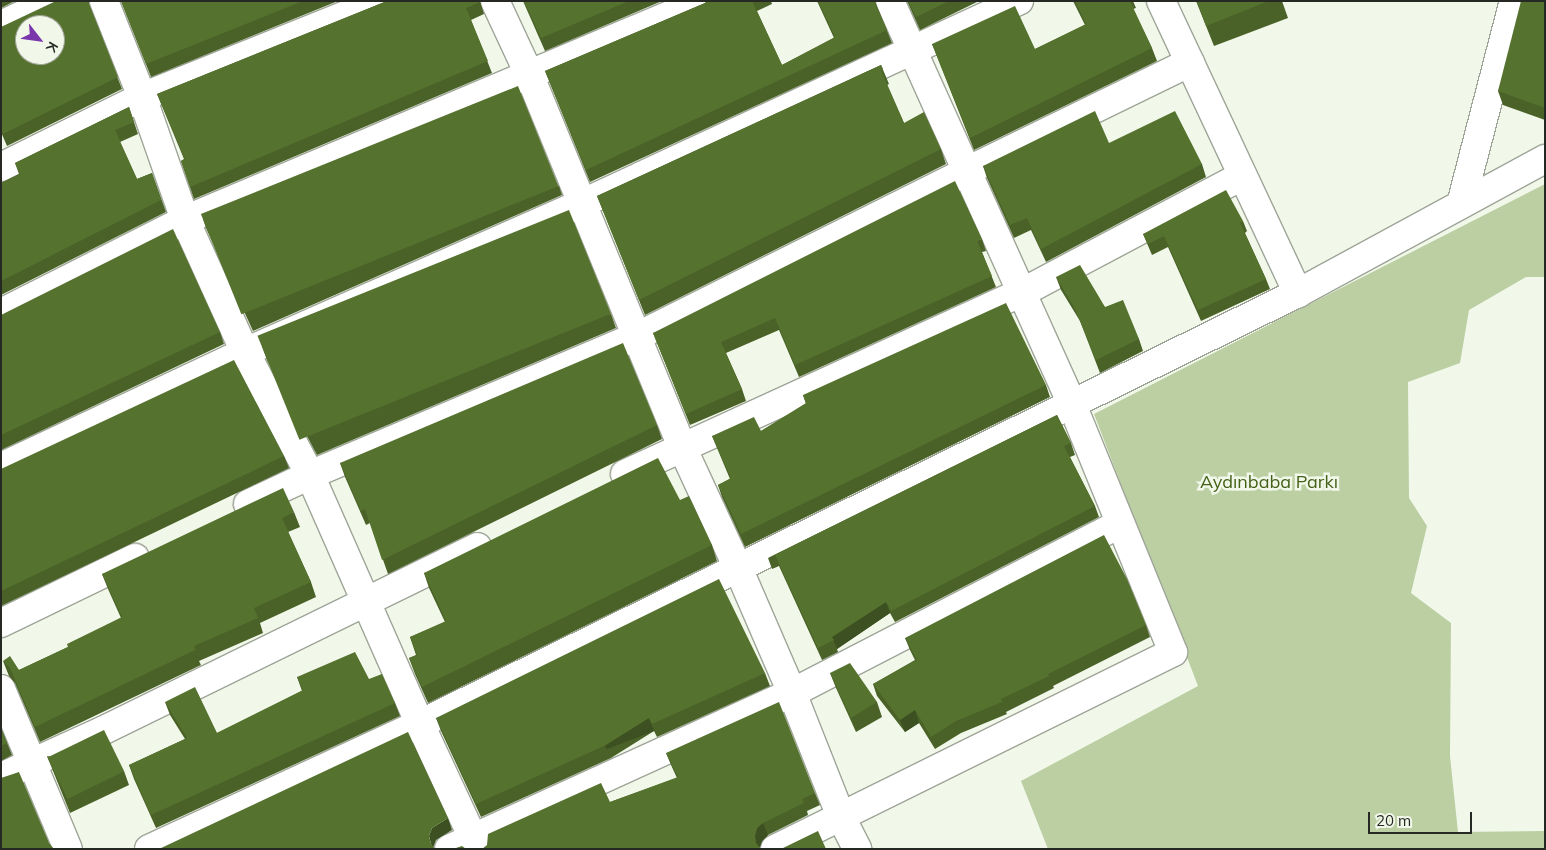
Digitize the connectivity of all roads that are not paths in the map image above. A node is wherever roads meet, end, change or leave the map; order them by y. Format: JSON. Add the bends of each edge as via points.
{"nodes":[{"id":1,"x":52,"y":1,"type":"edge"},
{"id":2,"x":104,"y":1,"type":"edge"},
{"id":3,"x":381,"y":1,"type":"edge"},
{"id":4,"x":495,"y":1,"type":"edge"},
{"id":5,"x":704,"y":1,"type":"edge"},
{"id":6,"x":890,"y":1,"type":"edge"},
{"id":7,"x":1019,"y":1,"type":"edge"},
{"id":8,"x":1161,"y":1,"type":"edge"},
{"id":9,"x":1514,"y":1,"type":"edge"},
{"id":10,"x":1,"y":25,"type":"edge"},
{"id":11,"x":912,"y":49,"type":"junction"},
{"id":12,"x":1190,"y":62,"type":"junction"},
{"id":13,"x":529,"y":74,"type":"junction"},
{"id":14,"x":142,"y":97,"type":"junction"},
{"id":15,"x":1545,"y":159,"type":"edge"},
{"id":16,"x":1,"y":167,"type":"edge"},
{"id":17,"x":967,"y":171,"type":"junction"},
{"id":18,"x":1242,"y":176,"type":"junction"},
{"id":19,"x":581,"y":204,"type":"junction"},
{"id":20,"x":1461,"y":204,"type":"junction"},
{"id":21,"x":185,"y":220,"type":"junction"},
{"id":22,"x":1021,"y":293,"type":"junction"},
{"id":23,"x":1298,"y":293,"type":"junction"},
{"id":24,"x":1,"y":313,"type":"edge"},
{"id":25,"x":638,"y":336,"type":"junction"},
{"id":26,"x":245,"y":352,"type":"junction"},
{"id":27,"x":1072,"y":404,"type":"junction"},
{"id":28,"x":682,"y":447,"type":"junction"},
{"id":29,"x":1,"y":468,"type":"edge"},
{"id":30,"x":310,"y":475,"type":"junction"},
{"id":31,"x":603,"y":485,"type":"edge"},
{"id":32,"x":222,"y":517,"type":"edge"},
{"id":33,"x":1120,"y":524,"type":"junction"},
{"id":34,"x":498,"y":536,"type":"edge"},
{"id":35,"x":160,"y":546,"type":"edge"},
{"id":36,"x":738,"y":568,"type":"junction"},
{"id":37,"x":366,"y":601,"type":"junction"},
{"id":38,"x":1,"y":623,"type":"edge"},
{"id":39,"x":1,"y":689,"type":"edge"},
{"id":40,"x":792,"y":693,"type":"junction"},
{"id":41,"x":420,"y":724,"type":"junction"},
{"id":42,"x":33,"y":764,"type":"junction"},
{"id":43,"x":1,"y":777,"type":"edge"},
{"id":44,"x":841,"y":817,"type":"junction"},
{"id":45,"x":467,"y":845,"type":"edge"},
{"id":46,"x":68,"y":849,"type":"edge"},
{"id":47,"x":149,"y":849,"type":"edge"},
{"id":48,"x":775,"y":849,"type":"edge"},
{"id":49,"x":857,"y":849,"type":"edge"}],
"edges":[{"from":1,"to":10,"type":"street"},
{"from":2,"to":14,"type":"street"},
{"from":3,"to":14,"type":"street"},
{"from":4,"to":13,"type":"street"},
{"from":5,"to":13,"type":"street"},
{"from":6,"to":11,"type":"street"},
{"from":7,"to":11,"type":"street"},
{"from":8,"to":12,"type":"street"},
{"from":9,"to":20,"type":"street"},
{"from":11,"to":17,"type":"street"},
{"from":11,"to":19,"type":"street"},
{"from":12,"to":17,"type":"street"},
{"from":12,"to":18,"type":"street"},
{"from":13,"to":19,"type":"street"},
{"from":13,"to":21,"type":"street"},
{"from":14,"to":16,"type":"street"},
{"from":14,"to":21,"type":"street"},
{"from":15,"to":20,"type":"street"},
{"from":17,"to":22,"type":"street"},
{"from":17,"to":25,"type":"street"},
{"from":18,"to":22,"type":"street"},
{"from":18,"to":23,"type":"street"},
{"from":19,"to":25,"type":"street"},
{"from":19,"to":26,"type":"street"},
{"from":20,"to":23,"type":"street"},
{"from":21,"to":24,"type":"street"},
{"from":21,"to":26,"type":"street"},
{"from":22,"to":27,"type":"street"},
{"from":22,"to":28,"type":"street"},
{"from":23,"to":27,"type":"street"},
{"from":25,"to":28,"type":"street"},
{"from":25,"to":30,"type":"street"},
{"from":26,"to":29,"type":"street"},
{"from":26,"to":30,"type":"street"},
{"from":27,"to":33,"type":"street"},
{"from":27,"to":36,"type":"street"},
{"from":28,"to":31,"type":"street"},
{"from":28,"to":36,"type":"street"},
{"from":30,"to":32,"type":"street"},
{"from":30,"to":37,"type":"street"},
{"from":33,"to":40,"type":"street"},
{"from":33,"to":44,"type":"street","via":[[1173,652]]},
{"from":34,"to":37,"type":"street"},
{"from":35,"to":38,"type":"street"},
{"from":36,"to":40,"type":"street"},
{"from":36,"to":41,"type":"street"},
{"from":37,"to":41,"type":"street"},
{"from":37,"to":42,"type":"street"},
{"from":39,"to":42,"type":"street"},
{"from":40,"to":44,"type":"street"},
{"from":40,"to":45,"type":"street"},
{"from":41,"to":45,"type":"street"},
{"from":41,"to":47,"type":"street"},
{"from":42,"to":43,"type":"street"},
{"from":42,"to":46,"type":"street"},
{"from":44,"to":48,"type":"street"},
{"from":44,"to":49,"type":"street"}]}
